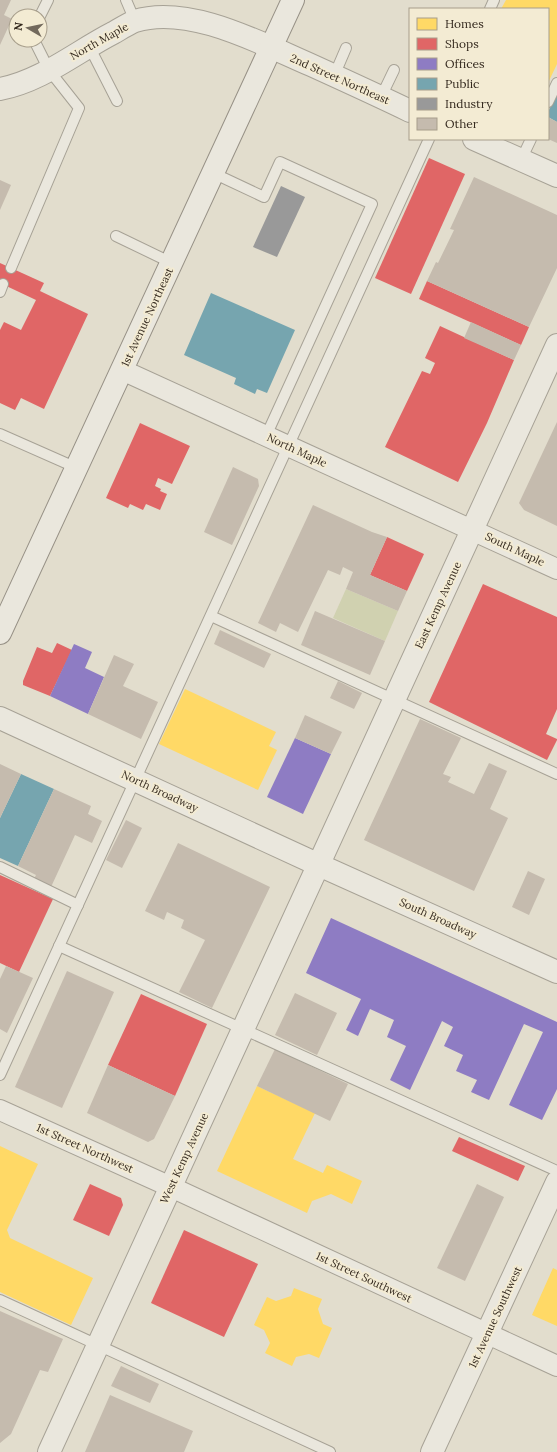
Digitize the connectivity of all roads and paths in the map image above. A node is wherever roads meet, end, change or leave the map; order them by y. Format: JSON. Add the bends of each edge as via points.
{"nodes":[{"id":1,"x":126,"y":0,"type":"edge"},
{"id":2,"x":292,"y":0,"type":"edge"},
{"id":3,"x":135,"y":22,"type":"junction"},
{"id":4,"x":89,"y":46,"type":"junction"},
{"id":5,"x":38,"y":48,"type":"edge"},
{"id":6,"x":271,"y":48,"type":"junction"},
{"id":7,"x":346,"y":48,"type":"dead end"},
{"id":8,"x":49,"y":70,"type":"junction"},
{"id":9,"x":394,"y":70,"type":"dead end"},
{"id":10,"x":334,"y":76,"type":"junction"},
{"id":11,"x":557,"y":83,"type":"edge"},
{"id":12,"x":0,"y":89,"type":"edge"},
{"id":13,"x":381,"y":97,"type":"junction"},
{"id":14,"x":549,"y":100,"type":"edge"},
{"id":15,"x":117,"y":101,"type":"dead end"},
{"id":16,"x":409,"y":110,"type":"edge"},
{"id":17,"x":429,"y":140,"type":"edge"},
{"id":18,"x":476,"y":140,"type":"edge"},
{"id":19,"x":531,"y":140,"type":"edge"},
{"id":20,"x":521,"y":160,"type":"junction"},
{"id":21,"x":213,"y":173,"type":"junction"},
{"id":22,"x":557,"y":176,"type":"edge"},
{"id":23,"x":116,"y":236,"type":"dead end"},
{"id":24,"x":172,"y":263,"type":"junction"},
{"id":25,"x":11,"y":268,"type":"dead end"},
{"id":26,"x":554,"y":359,"type":"edge"},
{"id":27,"x":122,"y":370,"type":"junction"},
{"id":28,"x":0,"y":434,"type":"edge"},
{"id":29,"x":266,"y":436,"type":"junction"},
{"id":30,"x":289,"y":446,"type":"junction"},
{"id":31,"x":77,"y":468,"type":"junction"},
{"id":32,"x":473,"y":530,"type":"junction"},
{"id":33,"x":557,"y":569,"type":"edge"},
{"id":34,"x":211,"y":616,"type":"junction"},
{"id":35,"x":0,"y":633,"type":"edge"},
{"id":36,"x":394,"y":700,"type":"junction"},
{"id":37,"x":0,"y":718,"type":"edge"},
{"id":38,"x":557,"y":774,"type":"edge"},
{"id":39,"x":136,"y":780,"type":"junction"},
{"id":40,"x":319,"y":865,"type":"junction"},
{"id":41,"x":0,"y":866,"type":"edge"},
{"id":42,"x":78,"y":905,"type":"junction"},
{"id":43,"x":59,"y":946,"type":"junction"},
{"id":44,"x":557,"y":972,"type":"edge"},
{"id":45,"x":243,"y":1028,"type":"junction"},
{"id":46,"x":0,"y":1075,"type":"edge"},
{"id":47,"x":0,"y":1110,"type":"edge"},
{"id":48,"x":557,"y":1171,"type":"edge"},
{"id":49,"x":557,"y":1182,"type":"edge"},
{"id":50,"x":171,"y":1187,"type":"junction"},
{"id":51,"x":0,"y":1300,"type":"edge"},
{"id":52,"x":487,"y":1335,"type":"junction"},
{"id":53,"x":98,"y":1344,"type":"junction"},
{"id":54,"x":557,"y":1366,"type":"edge"},
{"id":55,"x":49,"y":1452,"type":"edge"},
{"id":56,"x":330,"y":1452,"type":"edge"},
{"id":57,"x":432,"y":1452,"type":"edge"}],
"edges":[{"from":1,"to":3,"type":"lane"},
{"from":2,"to":6,"type":"street","name":"1st Avenue Northeast"},
{"from":3,"to":4,"type":"street","name":"North Maple"},
{"from":3,"to":6,"type":"street","name":"North Maple","via":[[162,17],[213,24]]},
{"from":4,"to":8,"type":"street","name":"North Maple"},
{"from":4,"to":15,"type":"lane"},
{"from":5,"to":8,"type":"lane"},
{"from":6,"to":10,"type":"street","name":"2nd Street Northeast"},
{"from":6,"to":21,"type":"street","name":"1st Avenue Northeast"},
{"from":7,"to":10,"type":"lane"},
{"from":8,"to":12,"type":"street","name":"North Maple"},
{"from":8,"to":25,"type":"lane","via":[[79,108]]},
{"from":9,"to":13,"type":"lane"},
{"from":10,"to":13,"type":"street","name":"2nd Street Northeast"},
{"from":11,"to":14,"type":"lane"},
{"from":13,"to":16,"type":"street","name":"2nd Street Northeast"},
{"from":17,"to":30,"type":"lane"},
{"from":18,"to":20,"type":"street"},
{"from":19,"to":20,"type":"lane"},
{"from":20,"to":22,"type":"street"},
{"from":21,"to":24,"type":"street","name":"1st Avenue Northeast"},
{"from":21,"to":29,"type":"lane","via":[[264,197],[280,162],[372,204]]},
{"from":23,"to":24,"type":"lane"},
{"from":24,"to":27,"type":"street","name":"1st Avenue Northeast"},
{"from":26,"to":32,"type":"street","name":"East Kemp Avenue"},
{"from":27,"to":29,"type":"street","name":"North Maple"},
{"from":27,"to":31,"type":"street","name":"1st Avenue Northeast"},
{"from":28,"to":31,"type":"lane"},
{"from":29,"to":30,"type":"street","name":"North Maple"},
{"from":30,"to":32,"type":"street","name":"North Maple"},
{"from":30,"to":34,"type":"lane"},
{"from":31,"to":35,"type":"street","name":"1st Avenue Northeast"},
{"from":32,"to":33,"type":"street","name":"South Maple"},
{"from":32,"to":36,"type":"street","name":"East Kemp Avenue"},
{"from":34,"to":36,"type":"lane"},
{"from":34,"to":39,"type":"lane"},
{"from":36,"to":38,"type":"lane"},
{"from":36,"to":40,"type":"street","name":"East Kemp Avenue"},
{"from":37,"to":39,"type":"street","name":"North Broadway"},
{"from":39,"to":40,"type":"street","name":"North Broadway"},
{"from":39,"to":42,"type":"lane"},
{"from":40,"to":44,"type":"street","name":"South Broadway"},
{"from":40,"to":45,"type":"street","name":"West Kemp Avenue"},
{"from":41,"to":42,"type":"lane"},
{"from":42,"to":43,"type":"lane"},
{"from":43,"to":45,"type":"lane"},
{"from":43,"to":46,"type":"lane"},
{"from":45,"to":48,"type":"lane"},
{"from":45,"to":50,"type":"street","name":"West Kemp Avenue"},
{"from":47,"to":50,"type":"street","name":"1st Street Northwest"},
{"from":49,"to":52,"type":"street","name":"1st Avenue Southwest"},
{"from":50,"to":52,"type":"street","name":"1st Street Southwest"},
{"from":50,"to":53,"type":"street","name":"West Kemp Avenue"},
{"from":51,"to":53,"type":"lane"},
{"from":52,"to":54,"type":"street","name":"1st Street Southwest"},
{"from":52,"to":57,"type":"street","name":"1st Avenue Southwest"},
{"from":53,"to":55,"type":"street","name":"West Kemp Avenue"},
{"from":53,"to":56,"type":"lane"}]}
